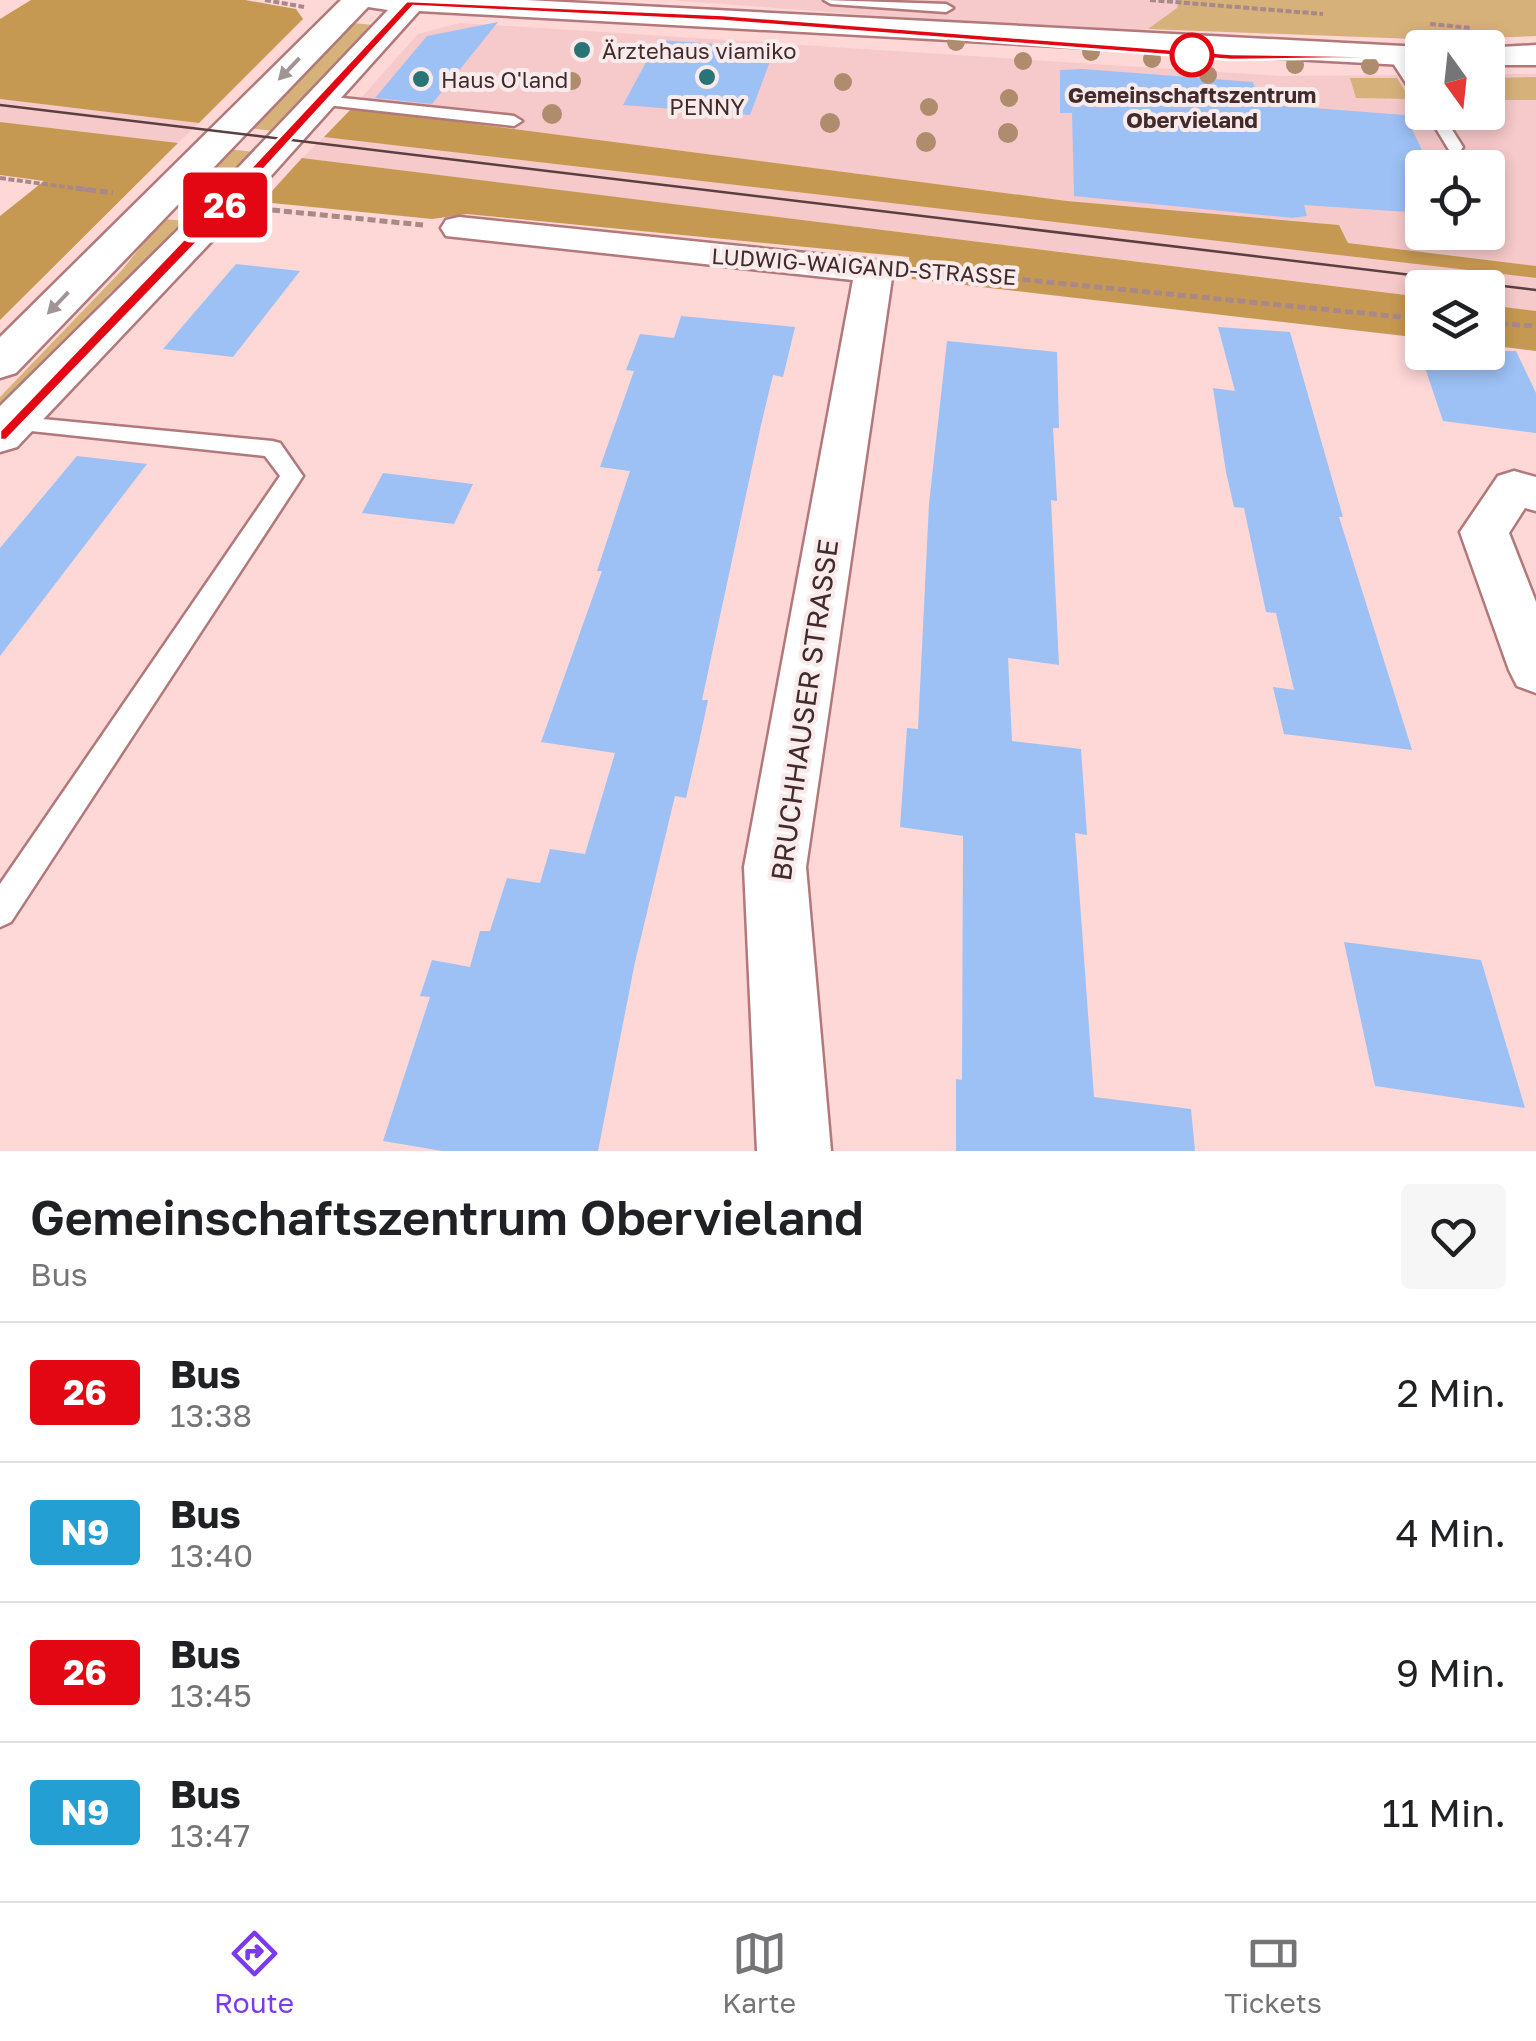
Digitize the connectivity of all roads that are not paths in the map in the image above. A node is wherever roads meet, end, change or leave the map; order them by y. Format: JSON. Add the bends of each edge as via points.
{"nodes":[{"id":1,"x":358,"y":0,"type":"edge"},
{"id":2,"x":375,"y":0,"type":"edge"},
{"id":3,"x":492,"y":0,"type":"edge"},
{"id":4,"x":831,"y":0,"type":"edge"},
{"id":5,"x":412,"y":1,"type":"edge"},
{"id":6,"x":526,"y":6,"type":"junction"},
{"id":7,"x":692,"y":8,"type":"edge"},
{"id":8,"x":946,"y":8,"type":"dead end"},
{"id":9,"x":1536,"y":55,"type":"edge"},
{"id":10,"x":1505,"y":56,"type":"edge"},
{"id":11,"x":1405,"y":57,"type":"edge"},
{"id":12,"x":323,"y":101,"type":"junction"},
{"id":13,"x":514,"y":121,"type":"dead end"},
{"id":14,"x":1445,"y":130,"type":"edge"},
{"id":15,"x":1456,"y":147,"type":"dead end"},
{"id":16,"x":460,"y":228,"type":"road end"},
{"id":17,"x":874,"y":271,"type":"joint"},
{"id":18,"x":0,"y":363,"type":"edge"},
{"id":19,"x":6,"y":429,"type":"edge"},
{"id":20,"x":1525,"y":491,"type":"edge"},
{"id":21,"x":1536,"y":670,"type":"edge"},
{"id":22,"x":0,"y":911,"type":"edge"},
{"id":23,"x":794,"y":1151,"type":"edge"}],
"edges":[{"from":1,"to":18,"type":"street","one_way":true},
{"from":2,"to":5,"type":"street"},
{"from":3,"to":6,"type":"street"},
{"from":4,"to":8,"type":"lane"},
{"from":5,"to":6,"type":"street"},
{"from":5,"to":12,"type":"street"},
{"from":6,"to":7,"type":"street"},
{"from":7,"to":11,"type":"street","via":[[1231,57]]},
{"from":9,"to":10,"type":"street"},
{"from":12,"to":13,"type":"lane"},
{"from":12,"to":19,"type":"street"},
{"from":14,"to":15,"type":"lane"},
{"from":16,"to":17,"type":"street","name":"LUDWIG-WAIGAND-STRASSE"},
{"from":17,"to":23,"type":"street","name":"BRUCHHAUSER STRASSE","via":[[775,867]]},
{"from":19,"to":22,"type":"lane","via":[[272,449],[292,476]]},
{"from":20,"to":21,"type":"street","via":[[1484,532]]}]}
